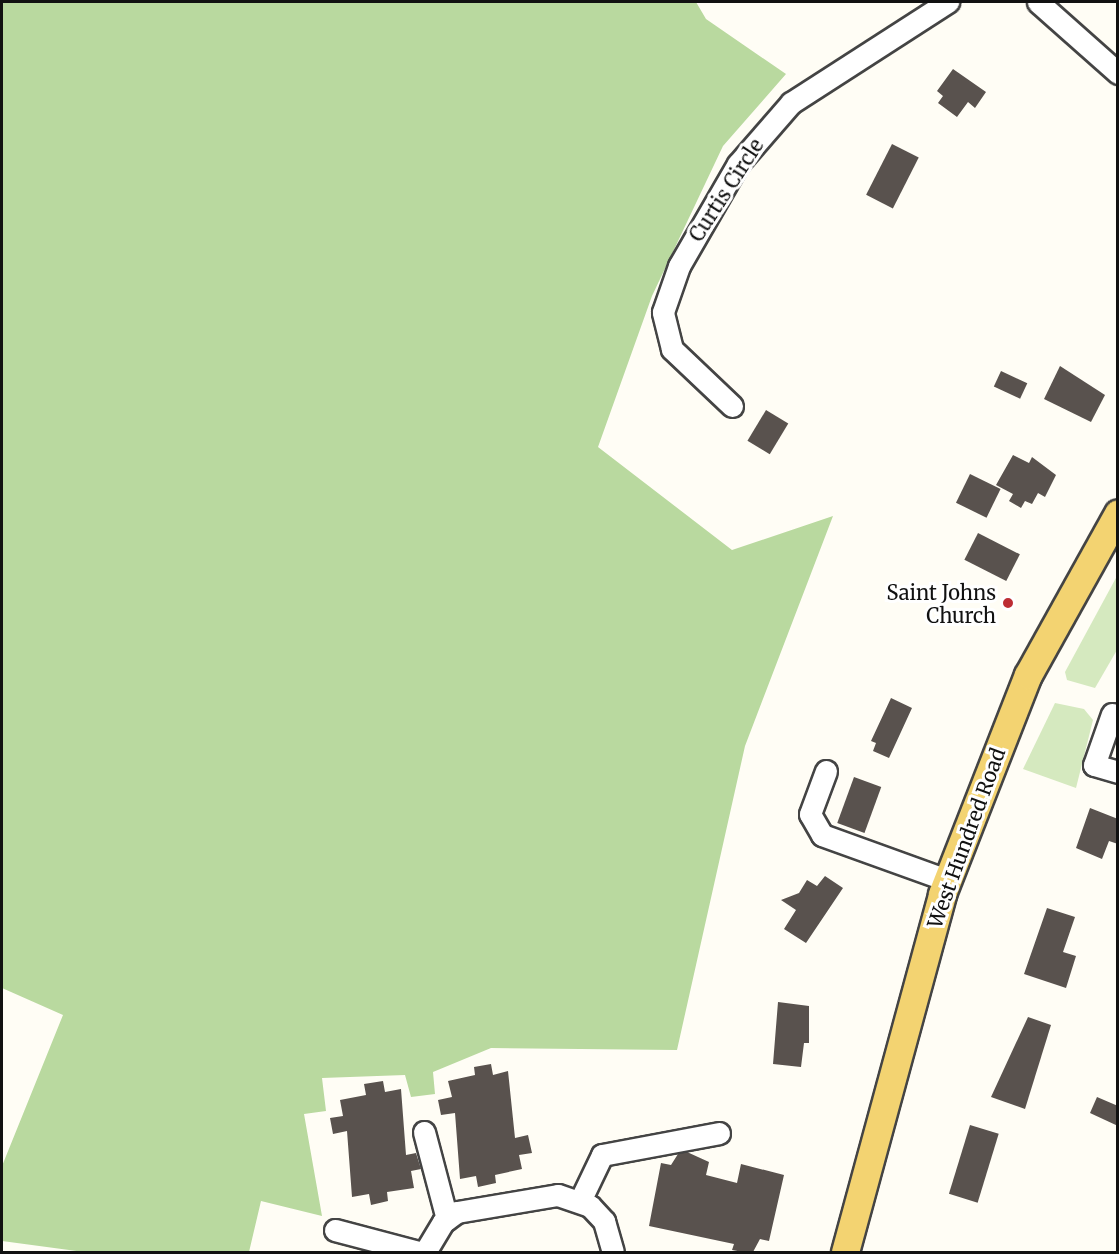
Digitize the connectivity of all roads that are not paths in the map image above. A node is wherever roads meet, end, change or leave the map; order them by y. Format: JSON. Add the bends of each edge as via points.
{"nodes":[{"id":1,"x":948,"y":2,"type":"edge"},
{"id":2,"x":1038,"y":2,"type":"edge"},
{"id":3,"x":1118,"y":73,"type":"edge"},
{"id":4,"x":732,"y":406,"type":"dead end"},
{"id":5,"x":1118,"y":513,"type":"edge"},
{"id":6,"x":1112,"y":714,"type":"dead end"},
{"id":7,"x":826,"y":771,"type":"dead end"},
{"id":8,"x":1118,"y":772,"type":"edge"},
{"id":9,"x":947,"y":880,"type":"junction"},
{"id":10,"x":424,"y":1132,"type":"dead end"},
{"id":11,"x":719,"y":1133,"type":"dead end"},
{"id":12,"x":580,"y":1201,"type":"junction"},
{"id":13,"x":447,"y":1219,"type":"junction"},
{"id":14,"x":335,"y":1230,"type":"dead end"},
{"id":15,"x":419,"y":1252,"type":"edge"},
{"id":16,"x":425,"y":1252,"type":"edge"},
{"id":17,"x":613,"y":1252,"type":"edge"},
{"id":18,"x":845,"y":1252,"type":"edge"}],
"edges":[{"from":1,"to":4,"type":"street","name":"Curtis Circle","via":[[791,103],[738,164],[679,266],[663,312],[672,349]]},
{"from":2,"to":3,"type":"street"},
{"from":5,"to":9,"type":"main road","name":"West Hundred Road","via":[[1028,675]]},
{"from":6,"to":8,"type":"street","via":[[1094,765]]},
{"from":7,"to":9,"type":"street","via":[[810,814],[822,835]]},
{"from":9,"to":18,"type":"main road","name":"West Hundred Road"},
{"from":10,"to":13,"type":"street"},
{"from":11,"to":12,"type":"street","via":[[602,1155]]},
{"from":12,"to":13,"type":"street","via":[[558,1195],[531,1197],[480,1205]]},
{"from":12,"to":17,"type":"street","via":[[604,1221]]},
{"from":13,"to":16,"type":"street"},
{"from":14,"to":15,"type":"street"}]}
